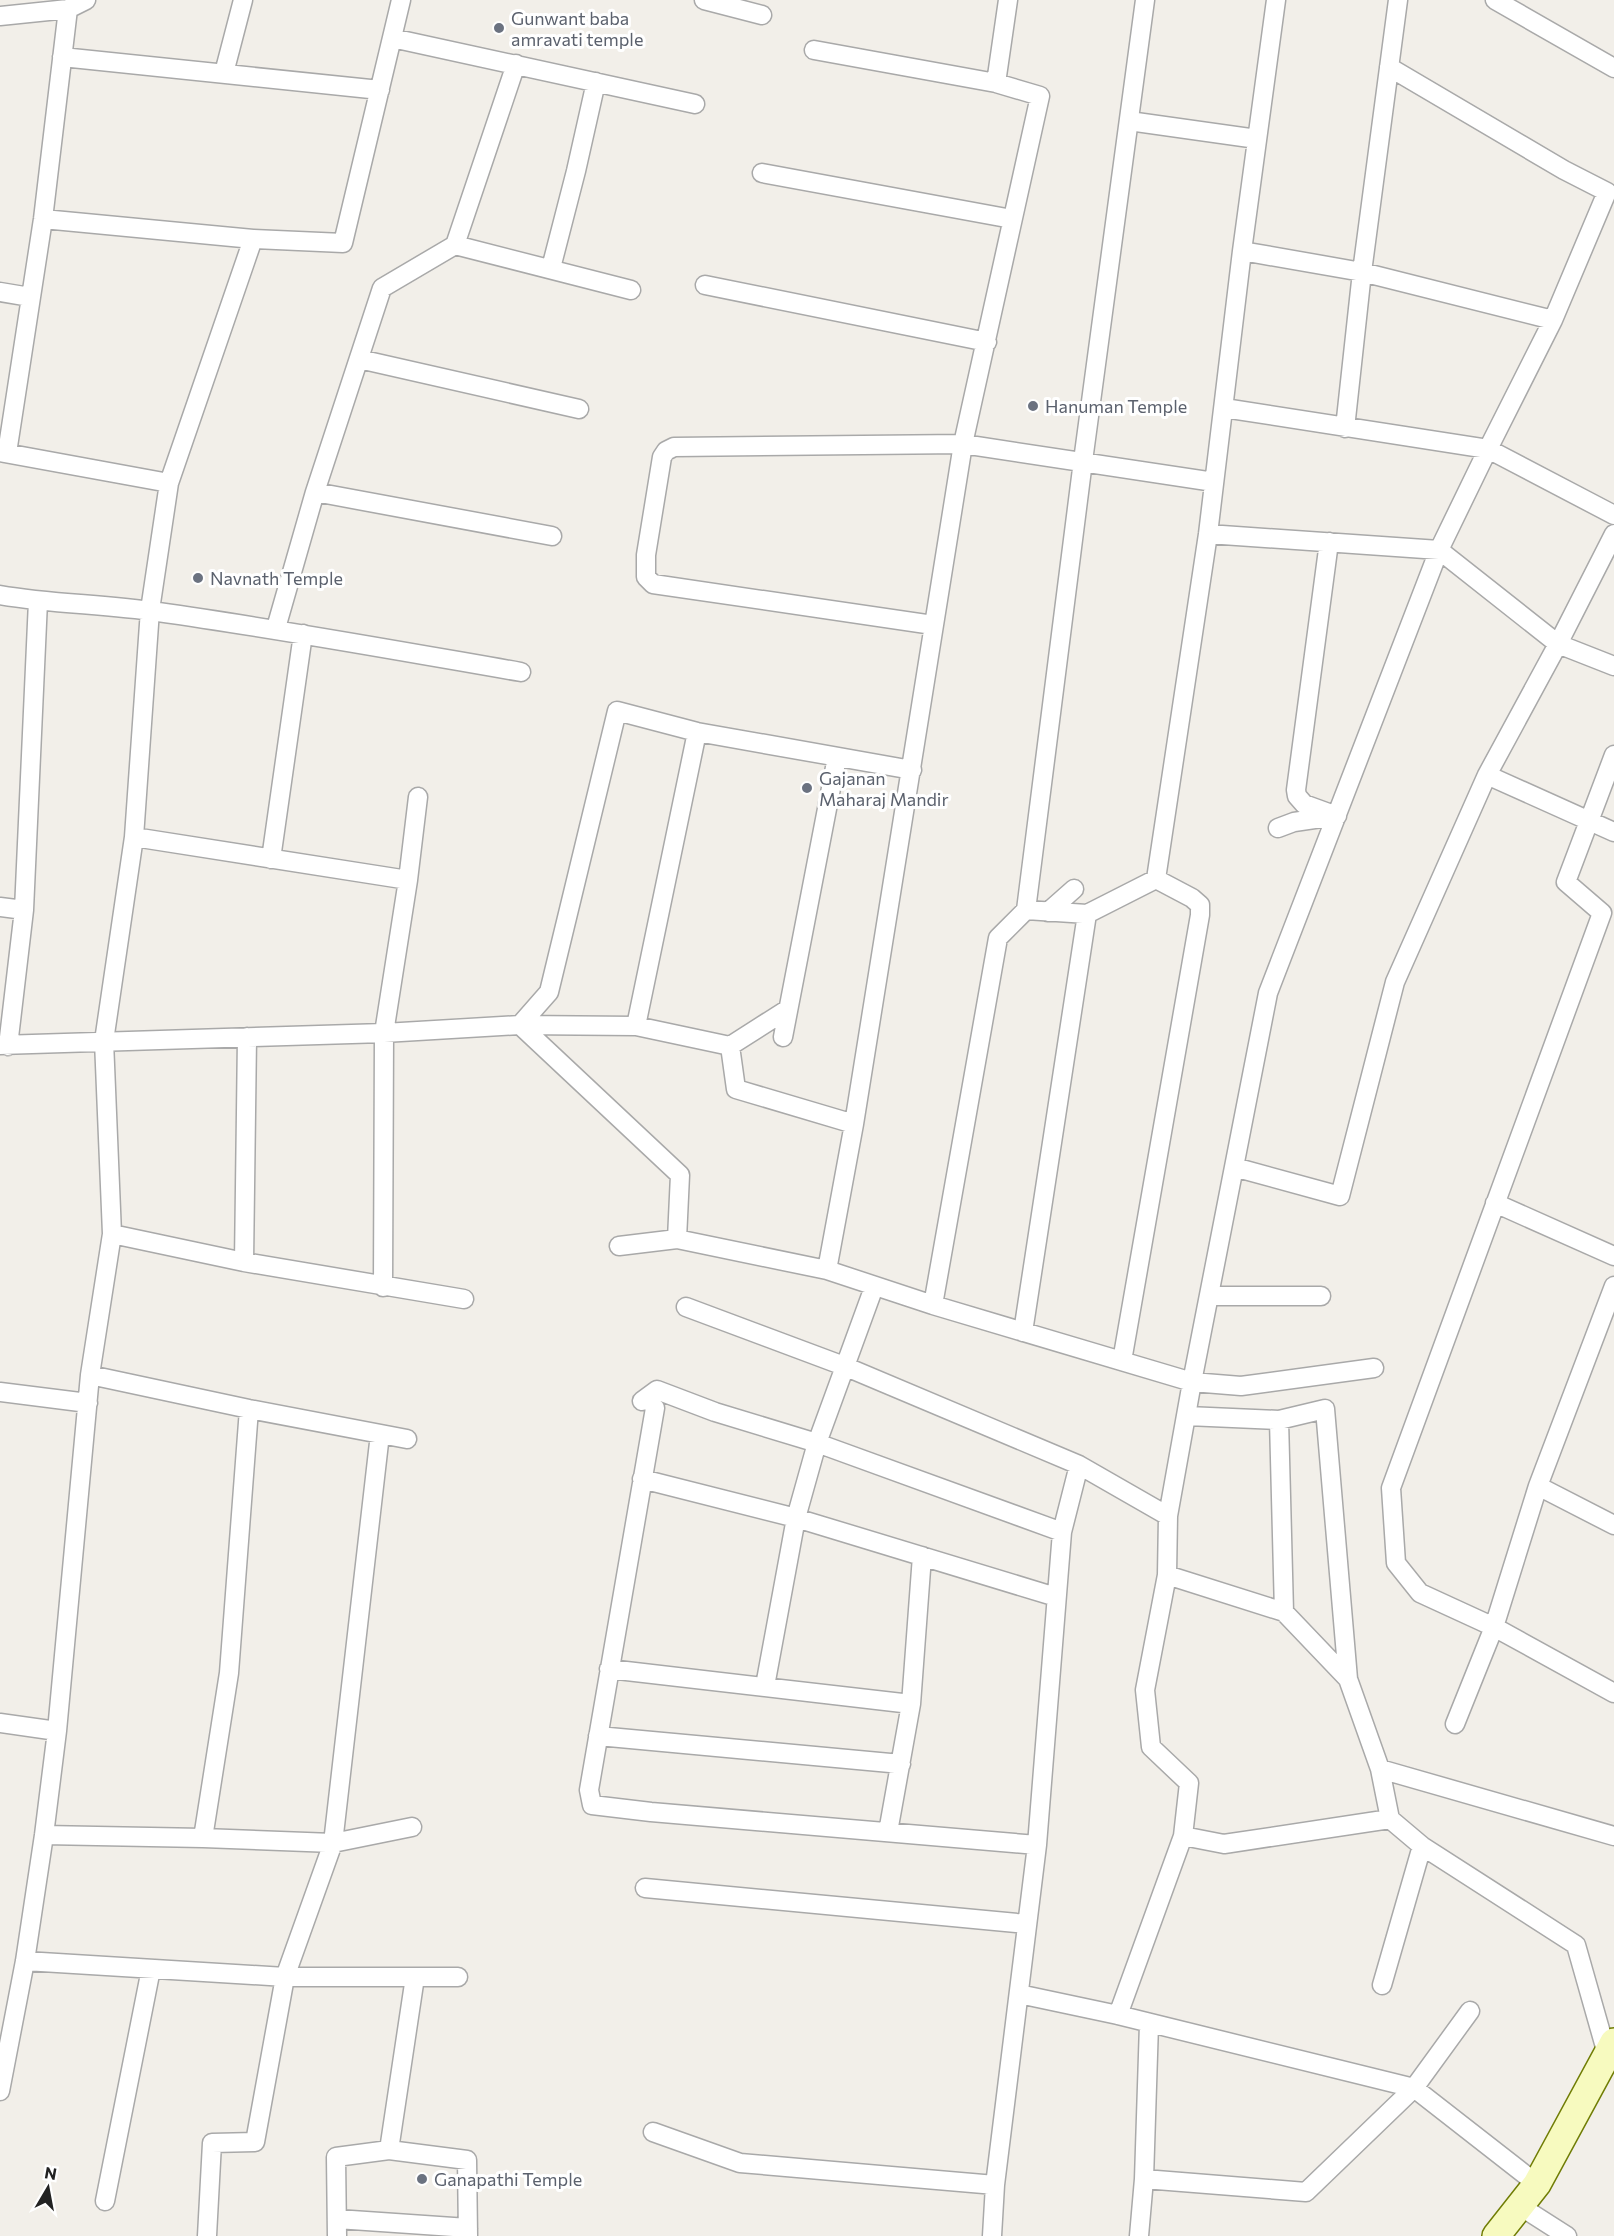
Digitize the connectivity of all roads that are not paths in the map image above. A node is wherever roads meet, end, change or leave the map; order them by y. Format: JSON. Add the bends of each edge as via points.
{"nodes":[{"id":1,"x":86,"y":0,"type":"edge"},
{"id":2,"x":243,"y":0,"type":"edge"},
{"id":3,"x":401,"y":0,"type":"edge"},
{"id":4,"x":705,"y":0,"type":"edge"},
{"id":5,"x":1008,"y":0,"type":"edge"},
{"id":6,"x":1145,"y":0,"type":"edge"},
{"id":7,"x":1276,"y":0,"type":"edge"},
{"id":8,"x":1398,"y":0,"type":"edge"},
{"id":9,"x":1495,"y":0,"type":"edge"},
{"id":10,"x":68,"y":9,"type":"junction"},
{"id":11,"x":762,"y":15,"type":"dead end"},
{"id":12,"x":0,"y":16,"type":"edge"},
{"id":13,"x":392,"y":38,"type":"junction"},
{"id":14,"x":814,"y":50,"type":"dead end"},
{"id":15,"x":62,"y":57,"type":"junction"},
{"id":16,"x":516,"y":64,"type":"junction"},
{"id":17,"x":1389,"y":67,"type":"junction"},
{"id":18,"x":1614,"y":68,"type":"edge"},
{"id":19,"x":224,"y":73,"type":"junction"},
{"id":20,"x":596,"y":82,"type":"junction"},
{"id":21,"x":996,"y":83,"type":"junction"},
{"id":22,"x":380,"y":90,"type":"junction"},
{"id":23,"x":696,"y":104,"type":"dead end"},
{"id":24,"x":1129,"y":121,"type":"junction"},
{"id":25,"x":1257,"y":139,"type":"junction"},
{"id":26,"x":762,"y":173,"type":"dead end"},
{"id":27,"x":43,"y":219,"type":"junction"},
{"id":28,"x":1012,"y":219,"type":"junction"},
{"id":29,"x":253,"y":239,"type":"junction"},
{"id":30,"x":455,"y":245,"type":"junction"},
{"id":31,"x":1242,"y":251,"type":"junction"},
{"id":32,"x":551,"y":268,"type":"junction"},
{"id":33,"x":1362,"y":272,"type":"junction"},
{"id":34,"x":705,"y":285,"type":"dead end"},
{"id":35,"x":631,"y":290,"type":"dead end"},
{"id":36,"x":0,"y":292,"type":"edge"},
{"id":37,"x":30,"y":297,"type":"junction"},
{"id":38,"x":1553,"y":320,"type":"junction"},
{"id":39,"x":987,"y":342,"type":"junction"},
{"id":40,"x":359,"y":359,"type":"junction"},
{"id":41,"x":1224,"y":408,"type":"junction"},
{"id":42,"x":579,"y":409,"type":"dead end"},
{"id":43,"x":1345,"y":428,"type":"junction"},
{"id":44,"x":963,"y":444,"type":"junction"},
{"id":45,"x":1488,"y":449,"type":"junction"},
{"id":46,"x":3,"y":453,"type":"edge"},
{"id":47,"x":1083,"y":461,"type":"junction"},
{"id":48,"x":1214,"y":482,"type":"junction"},
{"id":49,"x":169,"y":483,"type":"junction"},
{"id":50,"x":315,"y":492,"type":"junction"},
{"id":51,"x":1614,"y":514,"type":"edge"},
{"id":52,"x":1208,"y":534,"type":"junction"},
{"id":53,"x":1614,"y":534,"type":"edge"},
{"id":54,"x":552,"y":536,"type":"dead end"},
{"id":55,"x":1329,"y":542,"type":"junction"},
{"id":56,"x":1439,"y":550,"type":"junction"},
{"id":57,"x":0,"y":595,"type":"edge"},
{"id":58,"x":38,"y":601,"type":"junction"},
{"id":59,"x":150,"y":610,"type":"junction"},
{"id":60,"x":933,"y":625,"type":"junction"},
{"id":61,"x":276,"y":628,"type":"junction"},
{"id":62,"x":303,"y":634,"type":"junction"},
{"id":63,"x":1558,"y":644,"type":"junction"},
{"id":64,"x":1614,"y":666,"type":"edge"},
{"id":65,"x":521,"y":672,"type":"dead end"},
{"id":66,"x":697,"y":732,"type":"junction"},
{"id":67,"x":1614,"y":755,"type":"edge"},
{"id":68,"x":837,"y":757,"type":"junction"},
{"id":69,"x":912,"y":770,"type":"junction"},
{"id":70,"x":1487,"y":775,"type":"junction"},
{"id":71,"x":418,"y":797,"type":"dead end"},
{"id":72,"x":1337,"y":816,"type":"junction"},
{"id":73,"x":1589,"y":821,"type":"junction"},
{"id":74,"x":1278,"y":828,"type":"dead end"},
{"id":75,"x":1614,"y":832,"type":"edge"},
{"id":76,"x":134,"y":837,"type":"junction"},
{"id":77,"x":271,"y":859,"type":"junction"},
{"id":78,"x":1156,"y":879,"type":"junction"},
{"id":79,"x":408,"y":880,"type":"junction"},
{"id":80,"x":1074,"y":889,"type":"dead end"},
{"id":81,"x":0,"y":907,"type":"edge"},
{"id":82,"x":24,"y":910,"type":"junction"},
{"id":83,"x":1026,"y":910,"type":"junction"},
{"id":84,"x":1048,"y":912,"type":"junction"},
{"id":85,"x":1087,"y":914,"type":"junction"},
{"id":86,"x":788,"y":1009,"type":"junction"},
{"id":87,"x":504,"y":1026,"type":"junction"},
{"id":88,"x":636,"y":1026,"type":"junction"},
{"id":89,"x":384,"y":1033,"type":"junction"},
{"id":90,"x":247,"y":1037,"type":"junction"},
{"id":91,"x":783,"y":1037,"type":"dead end"},
{"id":92,"x":104,"y":1041,"type":"junction"},
{"id":93,"x":4,"y":1045,"type":"edge"},
{"id":94,"x":730,"y":1046,"type":"junction"},
{"id":95,"x":854,"y":1124,"type":"junction"},
{"id":96,"x":1234,"y":1167,"type":"junction"},
{"id":97,"x":1495,"y":1203,"type":"junction"},
{"id":98,"x":112,"y":1234,"type":"junction"},
{"id":99,"x":677,"y":1239,"type":"junction"},
{"id":100,"x":619,"y":1246,"type":"dead end"},
{"id":101,"x":1614,"y":1256,"type":"edge"},
{"id":102,"x":244,"y":1262,"type":"junction"},
{"id":103,"x":826,"y":1270,"type":"junction"},
{"id":104,"x":1614,"y":1286,"type":"edge"},
{"id":105,"x":383,"y":1287,"type":"junction"},
{"id":106,"x":874,"y":1287,"type":"junction"},
{"id":107,"x":1210,"y":1296,"type":"junction"},
{"id":108,"x":1321,"y":1296,"type":"dead end"},
{"id":109,"x":464,"y":1299,"type":"dead end"},
{"id":110,"x":933,"y":1305,"type":"junction"},
{"id":111,"x":686,"y":1307,"type":"dead end"},
{"id":112,"x":1023,"y":1332,"type":"junction"},
{"id":113,"x":1122,"y":1361,"type":"junction"},
{"id":114,"x":844,"y":1366,"type":"junction"},
{"id":115,"x":1374,"y":1368,"type":"dead end"},
{"id":116,"x":90,"y":1375,"type":"junction"},
{"id":117,"x":1192,"y":1383,"type":"junction"},
{"id":118,"x":0,"y":1392,"type":"edge"},
{"id":119,"x":88,"y":1403,"type":"junction"},
{"id":120,"x":249,"y":1409,"type":"junction"},
{"id":121,"x":1187,"y":1416,"type":"junction"},
{"id":122,"x":1279,"y":1420,"type":"junction"},
{"id":123,"x":380,"y":1434,"type":"junction"},
{"id":124,"x":408,"y":1439,"type":"dead end"},
{"id":125,"x":817,"y":1443,"type":"junction"},
{"id":126,"x":1079,"y":1465,"type":"junction"},
{"id":127,"x":642,"y":1479,"type":"junction"},
{"id":128,"x":1538,"y":1486,"type":"junction"},
{"id":129,"x":1168,"y":1516,"type":"junction"},
{"id":130,"x":796,"y":1518,"type":"junction"},
{"id":131,"x":1614,"y":1525,"type":"edge"},
{"id":132,"x":1062,"y":1532,"type":"junction"},
{"id":133,"x":922,"y":1556,"type":"junction"},
{"id":134,"x":1167,"y":1575,"type":"junction"},
{"id":135,"x":1056,"y":1597,"type":"junction"},
{"id":136,"x":1284,"y":1612,"type":"junction"},
{"id":137,"x":1494,"y":1627,"type":"junction"},
{"id":138,"x":609,"y":1669,"type":"junction"},
{"id":139,"x":1348,"y":1679,"type":"junction"},
{"id":140,"x":765,"y":1686,"type":"junction"},
{"id":141,"x":1614,"y":1693,"type":"edge"},
{"id":142,"x":911,"y":1704,"type":"junction"},
{"id":143,"x":0,"y":1723,"type":"edge"},
{"id":144,"x":1455,"y":1724,"type":"dead end"},
{"id":145,"x":57,"y":1731,"type":"junction"},
{"id":146,"x":598,"y":1736,"type":"junction"},
{"id":147,"x":901,"y":1764,"type":"junction"},
{"id":148,"x":1380,"y":1768,"type":"junction"},
{"id":149,"x":1390,"y":1820,"type":"junction"},
{"id":150,"x":412,"y":1827,"type":"dead end"},
{"id":151,"x":888,"y":1832,"type":"junction"},
{"id":152,"x":44,"y":1835,"type":"junction"},
{"id":153,"x":1183,"y":1836,"type":"junction"},
{"id":154,"x":1614,"y":1836,"type":"edge"},
{"id":155,"x":203,"y":1838,"type":"junction"},
{"id":156,"x":333,"y":1843,"type":"junction"},
{"id":157,"x":1037,"y":1845,"type":"junction"},
{"id":158,"x":1422,"y":1845,"type":"junction"},
{"id":159,"x":645,"y":1888,"type":"dead end"},
{"id":160,"x":1028,"y":1924,"type":"junction"},
{"id":161,"x":25,"y":1960,"type":"junction"},
{"id":162,"x":151,"y":1969,"type":"junction"},
{"id":163,"x":285,"y":1977,"type":"junction"},
{"id":164,"x":414,"y":1977,"type":"junction"},
{"id":165,"x":458,"y":1977,"type":"dead end"},
{"id":166,"x":1382,"y":1985,"type":"dead end"},
{"id":167,"x":1019,"y":1994,"type":"junction"},
{"id":168,"x":1470,"y":2011,"type":"dead end"},
{"id":169,"x":1118,"y":2015,"type":"junction"},
{"id":170,"x":1149,"y":2024,"type":"junction"},
{"id":171,"x":1611,"y":2048,"type":"edge"},
{"id":172,"x":1414,"y":2088,"type":"junction"},
{"id":173,"x":0,"y":2091,"type":"edge"},
{"id":174,"x":653,"y":2132,"type":"dead end"},
{"id":175,"x":389,"y":2150,"type":"junction"},
{"id":176,"x":1144,"y":2180,"type":"junction"},
{"id":177,"x":1537,"y":2184,"type":"junction"},
{"id":178,"x":995,"y":2185,"type":"junction"},
{"id":179,"x":105,"y":2201,"type":"dead end"},
{"id":180,"x":1520,"y":2206,"type":"junction"},
{"id":181,"x":337,"y":2227,"type":"edge"},
{"id":182,"x":468,"y":2232,"type":"edge"},
{"id":183,"x":207,"y":2236,"type":"edge"},
{"id":184,"x":992,"y":2236,"type":"edge"},
{"id":185,"x":1139,"y":2236,"type":"edge"},
{"id":186,"x":1496,"y":2236,"type":"edge"},
{"id":187,"x":1567,"y":2236,"type":"edge"}],
"edges":[{"from":1,"to":10,"type":"street"},
{"from":2,"to":19,"type":"street"},
{"from":3,"to":13,"type":"street"},
{"from":4,"to":11,"type":"street"},
{"from":5,"to":21,"type":"street"},
{"from":6,"to":24,"type":"street"},
{"from":7,"to":25,"type":"street"},
{"from":8,"to":17,"type":"street"},
{"from":9,"to":18,"type":"street"},
{"from":10,"to":12,"type":"street"},
{"from":10,"to":15,"type":"street"},
{"from":13,"to":16,"type":"street"},
{"from":13,"to":22,"type":"street"},
{"from":14,"to":21,"type":"street"},
{"from":15,"to":19,"type":"street"},
{"from":15,"to":27,"type":"street"},
{"from":16,"to":20,"type":"street"},
{"from":16,"to":30,"type":"street"},
{"from":17,"to":33,"type":"street"},
{"from":17,"to":38,"type":"street","via":[[1607,192]]},
{"from":19,"to":22,"type":"street"},
{"from":20,"to":23,"type":"street"},
{"from":20,"to":32,"type":"street"},
{"from":21,"to":28,"type":"street","via":[[1040,96]]},
{"from":22,"to":29,"type":"street","via":[[343,243]]},
{"from":24,"to":25,"type":"street"},
{"from":24,"to":47,"type":"street"},
{"from":25,"to":31,"type":"street"},
{"from":26,"to":28,"type":"street"},
{"from":27,"to":29,"type":"street"},
{"from":27,"to":37,"type":"street"},
{"from":28,"to":39,"type":"street"},
{"from":29,"to":49,"type":"street"},
{"from":30,"to":32,"type":"street"},
{"from":30,"to":40,"type":"street","via":[[382,288]]},
{"from":31,"to":33,"type":"street"},
{"from":31,"to":41,"type":"street"},
{"from":32,"to":35,"type":"street"},
{"from":33,"to":38,"type":"street"},
{"from":33,"to":43,"type":"street"},
{"from":34,"to":39,"type":"street"},
{"from":36,"to":37,"type":"street"},
{"from":37,"to":46,"type":"street"},
{"from":38,"to":45,"type":"street"},
{"from":39,"to":44,"type":"street"},
{"from":40,"to":42,"type":"street"},
{"from":40,"to":50,"type":"street"},
{"from":41,"to":43,"type":"street"},
{"from":41,"to":48,"type":"street"},
{"from":43,"to":45,"type":"street"},
{"from":44,"to":47,"type":"street"},
{"from":44,"to":60,"type":"street"},
{"from":44,"to":60,"type":"street","via":[[674,447],[662,458],[646,555],[646,577],[653,584]]},
{"from":45,"to":51,"type":"street"},
{"from":45,"to":56,"type":"street"},
{"from":46,"to":49,"type":"street"},
{"from":47,"to":48,"type":"street"},
{"from":47,"to":83,"type":"street"},
{"from":48,"to":52,"type":"street"},
{"from":49,"to":59,"type":"street"},
{"from":50,"to":54,"type":"street"},
{"from":50,"to":61,"type":"street"},
{"from":52,"to":55,"type":"street"},
{"from":52,"to":78,"type":"street"},
{"from":53,"to":63,"type":"street"},
{"from":55,"to":56,"type":"street"},
{"from":55,"to":72,"type":"street","via":[[1296,790],[1304,804]]},
{"from":56,"to":63,"type":"street"},
{"from":56,"to":72,"type":"street"},
{"from":57,"to":58,"type":"street"},
{"from":58,"to":59,"type":"street"},
{"from":58,"to":82,"type":"street"},
{"from":59,"to":61,"type":"street"},
{"from":59,"to":76,"type":"street"},
{"from":60,"to":69,"type":"street"},
{"from":61,"to":62,"type":"street"},
{"from":62,"to":65,"type":"street"},
{"from":62,"to":77,"type":"street"},
{"from":63,"to":64,"type":"street"},
{"from":63,"to":70,"type":"street"},
{"from":66,"to":68,"type":"street"},
{"from":66,"to":87,"type":"street","via":[[617,711],[549,992]]},
{"from":66,"to":88,"type":"street"},
{"from":67,"to":73,"type":"street"},
{"from":68,"to":69,"type":"street"},
{"from":68,"to":86,"type":"street"},
{"from":69,"to":95,"type":"street"},
{"from":70,"to":73,"type":"street"},
{"from":70,"to":96,"type":"street","via":[[1395,982],[1340,1196]]},
{"from":71,"to":79,"type":"street"},
{"from":72,"to":74,"type":"street"},
{"from":72,"to":96,"type":"street","via":[[1268,993]]},
{"from":73,"to":75,"type":"street"},
{"from":73,"to":97,"type":"street","via":[[1566,882],[1602,913]]},
{"from":76,"to":77,"type":"street"},
{"from":76,"to":92,"type":"street"},
{"from":77,"to":79,"type":"street"},
{"from":78,"to":85,"type":"street"},
{"from":78,"to":113,"type":"street","via":[[1192,898],[1200,905],[1200,915]]},
{"from":79,"to":89,"type":"street"},
{"from":80,"to":84,"type":"street"},
{"from":81,"to":82,"type":"street"},
{"from":82,"to":93,"type":"street"},
{"from":83,"to":84,"type":"street"},
{"from":83,"to":110,"type":"street","via":[[998,939]]},
{"from":84,"to":85,"type":"street"},
{"from":85,"to":112,"type":"street"},
{"from":86,"to":91,"type":"street"},
{"from":86,"to":94,"type":"street"},
{"from":87,"to":88,"type":"street"},
{"from":87,"to":89,"type":"street"},
{"from":87,"to":99,"type":"street","via":[[680,1175]]},
{"from":88,"to":94,"type":"street"},
{"from":89,"to":90,"type":"street"},
{"from":89,"to":105,"type":"street"},
{"from":90,"to":92,"type":"street"},
{"from":90,"to":102,"type":"street"},
{"from":92,"to":93,"type":"street"},
{"from":92,"to":98,"type":"street"},
{"from":94,"to":95,"type":"street","via":[[736,1089]]},
{"from":95,"to":103,"type":"street"},
{"from":96,"to":107,"type":"street"},
{"from":97,"to":101,"type":"street"},
{"from":97,"to":137,"type":"street","via":[[1391,1488],[1396,1563],[1419,1593]]},
{"from":98,"to":102,"type":"street"},
{"from":98,"to":116,"type":"street"},
{"from":99,"to":100,"type":"street"},
{"from":99,"to":103,"type":"street"},
{"from":102,"to":105,"type":"street"},
{"from":103,"to":106,"type":"street"},
{"from":104,"to":128,"type":"street"},
{"from":105,"to":109,"type":"street"},
{"from":106,"to":110,"type":"street"},
{"from":106,"to":114,"type":"street"},
{"from":107,"to":108,"type":"street"},
{"from":107,"to":117,"type":"street"},
{"from":110,"to":112,"type":"street"},
{"from":111,"to":114,"type":"street"},
{"from":112,"to":113,"type":"street"},
{"from":113,"to":117,"type":"street"},
{"from":114,"to":125,"type":"street"},
{"from":114,"to":126,"type":"street"},
{"from":115,"to":117,"type":"street","via":[[1241,1386]]},
{"from":116,"to":119,"type":"street"},
{"from":116,"to":120,"type":"street"},
{"from":117,"to":121,"type":"street"},
{"from":118,"to":119,"type":"street"},
{"from":119,"to":145,"type":"street"},
{"from":120,"to":123,"type":"street"},
{"from":120,"to":155,"type":"street","via":[[229,1672]]},
{"from":121,"to":122,"type":"street"},
{"from":121,"to":129,"type":"street"},
{"from":122,"to":136,"type":"street"},
{"from":122,"to":139,"type":"street","via":[[1324,1408]]},
{"from":123,"to":124,"type":"street"},
{"from":123,"to":156,"type":"street"},
{"from":125,"to":127,"type":"street","via":[[657,1390],[648,1404]]},
{"from":125,"to":130,"type":"street"},
{"from":125,"to":132,"type":"street"},
{"from":126,"to":129,"type":"street"},
{"from":126,"to":132,"type":"street"},
{"from":127,"to":130,"type":"street"},
{"from":127,"to":138,"type":"street"},
{"from":128,"to":131,"type":"street"},
{"from":128,"to":137,"type":"street"},
{"from":129,"to":134,"type":"street"},
{"from":130,"to":133,"type":"street"},
{"from":130,"to":140,"type":"street"},
{"from":132,"to":135,"type":"street"},
{"from":133,"to":135,"type":"street"},
{"from":133,"to":142,"type":"street"},
{"from":134,"to":136,"type":"street"},
{"from":134,"to":153,"type":"street","via":[[1145,1690],[1151,1747],[1189,1783]]},
{"from":135,"to":157,"type":"street"},
{"from":136,"to":139,"type":"street"},
{"from":137,"to":141,"type":"street"},
{"from":137,"to":144,"type":"street"},
{"from":138,"to":140,"type":"street"},
{"from":138,"to":146,"type":"street"},
{"from":139,"to":148,"type":"street"},
{"from":140,"to":142,"type":"street"},
{"from":142,"to":147,"type":"street"},
{"from":143,"to":145,"type":"street"},
{"from":145,"to":152,"type":"street"},
{"from":146,"to":147,"type":"street"},
{"from":146,"to":151,"type":"street","via":[[589,1790],[592,1805]]},
{"from":147,"to":151,"type":"street"},
{"from":148,"to":149,"type":"street"},
{"from":148,"to":154,"type":"street"},
{"from":149,"to":153,"type":"street","via":[[1224,1844]]},
{"from":149,"to":158,"type":"street"},
{"from":150,"to":156,"type":"street"},
{"from":151,"to":157,"type":"street"},
{"from":152,"to":155,"type":"street"},
{"from":152,"to":161,"type":"street"},
{"from":153,"to":169,"type":"street"},
{"from":155,"to":156,"type":"street"},
{"from":156,"to":163,"type":"street"},
{"from":157,"to":160,"type":"street"},
{"from":158,"to":166,"type":"street"},
{"from":158,"to":171,"type":"street","via":[[1576,1945]]},
{"from":159,"to":160,"type":"street"},
{"from":160,"to":167,"type":"street"},
{"from":161,"to":162,"type":"street"},
{"from":161,"to":173,"type":"street"},
{"from":162,"to":163,"type":"street"},
{"from":162,"to":179,"type":"street"},
{"from":163,"to":164,"type":"street"},
{"from":163,"to":183,"type":"street","via":[[255,2142],[212,2143]]},
{"from":164,"to":165,"type":"street"},
{"from":164,"to":175,"type":"street"},
{"from":167,"to":169,"type":"street"},
{"from":167,"to":178,"type":"street"},
{"from":168,"to":172,"type":"street"},
{"from":169,"to":170,"type":"street"},
{"from":170,"to":172,"type":"street"},
{"from":170,"to":176,"type":"street"},
{"from":171,"to":177,"type":"street"},
{"from":172,"to":176,"type":"street","via":[[1306,2192]]},
{"from":172,"to":177,"type":"street"},
{"from":174,"to":178,"type":"street","via":[[740,2163]]},
{"from":175,"to":181,"type":"street","via":[[336,2157]]},
{"from":175,"to":182,"type":"street","via":[[467,2160]]},
{"from":176,"to":185,"type":"street"},
{"from":177,"to":180,"type":"street"},
{"from":178,"to":184,"type":"street"},
{"from":180,"to":186,"type":"street"},
{"from":180,"to":187,"type":"street"},
{"from":181,"to":182,"type":"street"}]}
